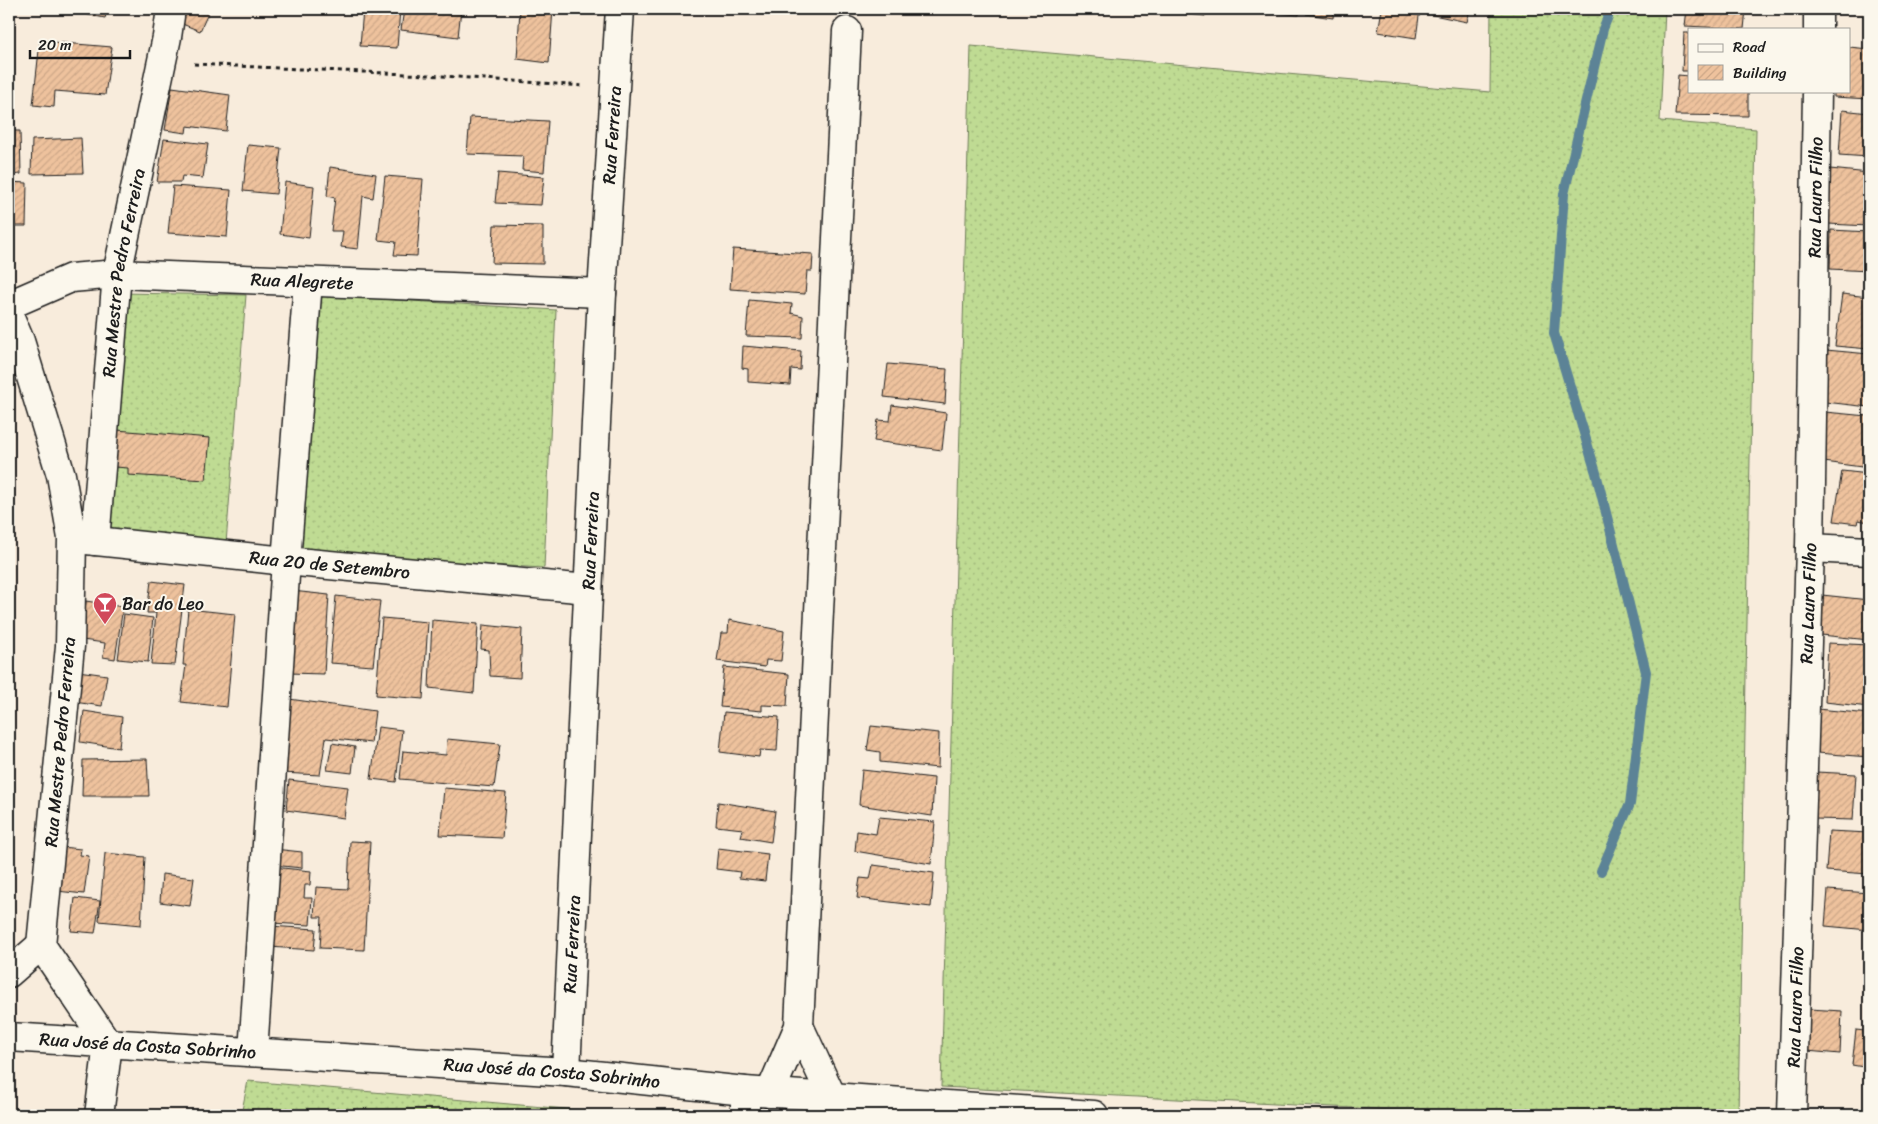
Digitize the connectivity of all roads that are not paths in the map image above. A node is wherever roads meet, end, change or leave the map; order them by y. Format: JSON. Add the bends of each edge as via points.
{"nodes":[{"id":1,"x":171,"y":9,"type":"edge"},
{"id":2,"x":620,"y":9,"type":"edge"},
{"id":3,"x":1818,"y":9,"type":"edge"},
{"id":4,"x":1818,"y":28,"type":"edge"},
{"id":5,"x":847,"y":32,"type":"dead end"},
{"id":6,"x":1817,"y":92,"type":"edge"},
{"id":7,"x":117,"y":274,"type":"junction"},
{"id":8,"x":308,"y":282,"type":"junction"},
{"id":9,"x":602,"y":294,"type":"junction"},
{"id":10,"x":9,"y":306,"type":"edge"},
{"id":11,"x":9,"y":315,"type":"edge"},
{"id":12,"x":14,"y":341,"type":"edge"},
{"id":13,"x":83,"y":539,"type":"junction"},
{"id":14,"x":1810,"y":548,"type":"junction"},
{"id":15,"x":1869,"y":551,"type":"edge"},
{"id":16,"x":286,"y":561,"type":"junction"},
{"id":17,"x":588,"y":589,"type":"junction"},
{"id":18,"x":41,"y":945,"type":"junction"},
{"id":19,"x":9,"y":973,"type":"edge"},
{"id":20,"x":799,"y":1026,"type":"junction"},
{"id":21,"x":9,"y":1037,"type":"edge"},
{"id":22,"x":108,"y":1044,"type":"junction"},
{"id":23,"x":253,"y":1052,"type":"junction"},
{"id":24,"x":566,"y":1072,"type":"junction"},
{"id":25,"x":832,"y":1097,"type":"junction"},
{"id":26,"x":753,"y":1100,"type":"edge"},
{"id":27,"x":99,"y":1115,"type":"edge"},
{"id":28,"x":1094,"y":1115,"type":"edge"},
{"id":29,"x":1792,"y":1115,"type":"edge"}],
"edges":[{"from":1,"to":7,"type":"street","name":"Rua Mestre Pedro Ferreira"},
{"from":2,"to":9,"type":"street","name":"Rua Ferreira"},
{"from":3,"to":4,"type":"street"},
{"from":5,"to":20,"type":"street"},
{"from":6,"to":14,"type":"street","name":"Rua Lauro Filho"},
{"from":7,"to":8,"type":"street","name":"Rua Alegrete"},
{"from":7,"to":10,"type":"street","name":"Rua Alegrete","via":[[71,278]]},
{"from":7,"to":13,"type":"street","name":"Rua Mestre Pedro Ferreira"},
{"from":8,"to":9,"type":"street","name":"Rua Alegrete"},
{"from":8,"to":16,"type":"street"},
{"from":9,"to":17,"type":"street","name":"Rua Ferreira"},
{"from":11,"to":12,"type":"street"},
{"from":12,"to":13,"type":"street"},
{"from":13,"to":16,"type":"street","name":"Rua 20 de Setembro"},
{"from":13,"to":18,"type":"street","name":"Rua Mestre Pedro Ferreira"},
{"from":14,"to":15,"type":"street"},
{"from":14,"to":29,"type":"street","name":"Rua Lauro Filho"},
{"from":16,"to":17,"type":"street","name":"Rua 20 de Setembro"},
{"from":16,"to":23,"type":"street"},
{"from":17,"to":24,"type":"street","name":"Rua Ferreira"},
{"from":18,"to":19,"type":"street"},
{"from":18,"to":22,"type":"street"},
{"from":20,"to":25,"type":"street"},
{"from":20,"to":26,"type":"street"},
{"from":21,"to":22,"type":"street","name":"Rua José da Costa Sobrinho"},
{"from":22,"to":23,"type":"street","name":"Rua José da Costa Sobrinho"},
{"from":22,"to":27,"type":"street"},
{"from":23,"to":24,"type":"street","name":"Rua José da Costa Sobrinho"},
{"from":24,"to":26,"type":"street","name":"Rua José da Costa Sobrinho"},
{"from":25,"to":26,"type":"street","name":"Rua José da Costa Sobrinho"},
{"from":25,"to":28,"type":"street","name":"Rua José da Costa Sobrinho"}]}
